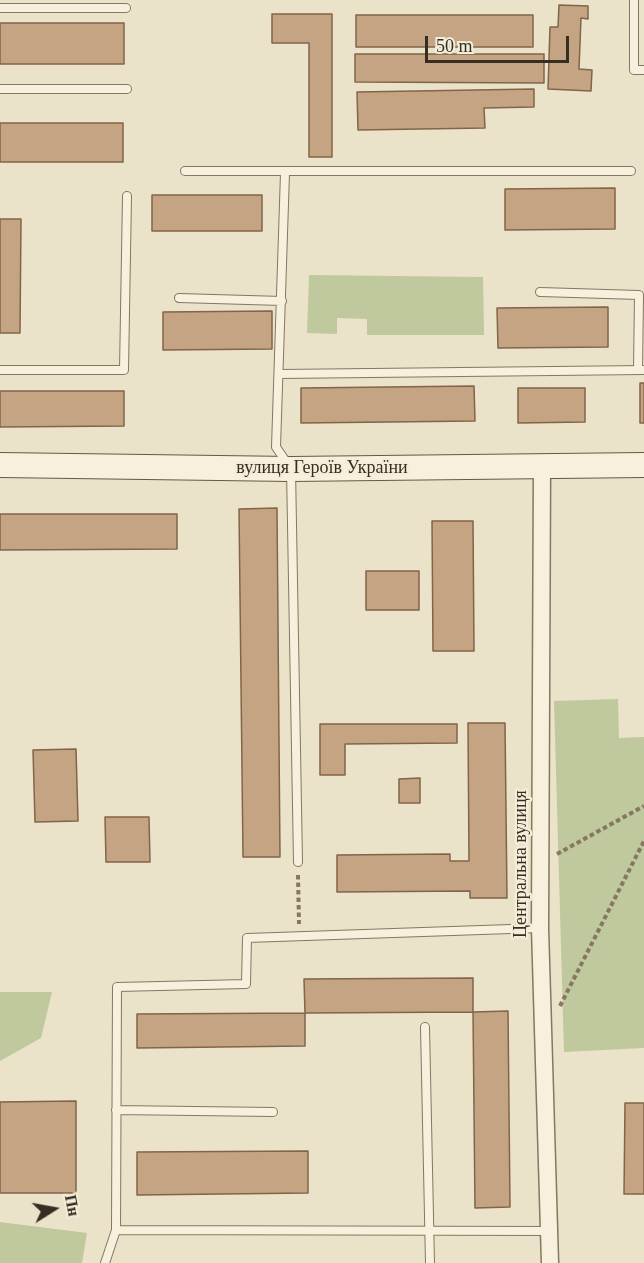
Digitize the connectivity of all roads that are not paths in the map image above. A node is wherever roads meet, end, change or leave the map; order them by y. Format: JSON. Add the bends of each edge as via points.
{"nodes":[{"id":1,"x":634,"y":0,"type":"edge"},
{"id":2,"x":0,"y":8,"type":"edge"},
{"id":3,"x":126,"y":8,"type":"dead end"},
{"id":4,"x":644,"y":70,"type":"edge"},
{"id":5,"x":0,"y":89,"type":"edge"},
{"id":6,"x":127,"y":89,"type":"dead end"},
{"id":7,"x":184,"y":171,"type":"dead end"},
{"id":8,"x":631,"y":171,"type":"dead end"},
{"id":9,"x":285,"y":172,"type":"junction"},
{"id":10,"x":127,"y":196,"type":"dead end"},
{"id":11,"x":540,"y":292,"type":"dead end"},
{"id":12,"x":178,"y":298,"type":"dead end"},
{"id":13,"x":282,"y":301,"type":"junction"},
{"id":14,"x":0,"y":370,"type":"edge"},
{"id":15,"x":641,"y":370,"type":"edge"},
{"id":16,"x":279,"y":374,"type":"junction"},
{"id":17,"x":0,"y":465,"type":"edge"},
{"id":18,"x":644,"y":465,"type":"edge"},
{"id":19,"x":542,"y":466,"type":"junction"},
{"id":20,"x":291,"y":469,"type":"junction"},
{"id":21,"x":298,"y":862,"type":"road end"},
{"id":22,"x":540,"y":928,"type":"junction"},
{"id":23,"x":425,"y":1027,"type":"dead end"},
{"id":24,"x":116,"y":1110,"type":"junction"},
{"id":25,"x":273,"y":1112,"type":"dead end"},
{"id":26,"x":116,"y":1230,"type":"junction"},
{"id":27,"x":549,"y":1231,"type":"junction"},
{"id":28,"x":429,"y":1232,"type":"junction"},
{"id":29,"x":105,"y":1263,"type":"edge"},
{"id":30,"x":430,"y":1263,"type":"edge"},
{"id":31,"x":550,"y":1263,"type":"edge"}],
"edges":[{"from":1,"to":4,"type":"lane","via":[[634,70]]},
{"from":2,"to":3,"type":"lane"},
{"from":5,"to":6,"type":"lane"},
{"from":7,"to":9,"type":"lane"},
{"from":8,"to":9,"type":"lane"},
{"from":9,"to":13,"type":"lane"},
{"from":10,"to":14,"type":"lane","via":[[124,370]]},
{"from":11,"to":15,"type":"lane","via":[[639,295]]},
{"from":12,"to":13,"type":"lane"},
{"from":13,"to":16,"type":"lane"},
{"from":15,"to":16,"type":"lane"},
{"from":16,"to":20,"type":"lane","via":[[276,447]]},
{"from":17,"to":20,"type":"street","name":"вулиця Героїв України"},
{"from":18,"to":19,"type":"street","name":"вулиця Героїв України"},
{"from":19,"to":20,"type":"street","name":"вулиця Героїв України"},
{"from":19,"to":22,"type":"street","name":"Центральна вулиця"},
{"from":20,"to":21,"type":"lane"},
{"from":22,"to":24,"type":"lane","via":[[247,938],[246,984],[117,987]]},
{"from":22,"to":27,"type":"street","name":"Центральна вулиця"},
{"from":23,"to":28,"type":"lane"},
{"from":24,"to":25,"type":"lane"},
{"from":24,"to":26,"type":"lane"},
{"from":26,"to":28,"type":"lane"},
{"from":26,"to":29,"type":"lane"},
{"from":27,"to":28,"type":"lane"},
{"from":27,"to":31,"type":"street","name":"Центральна вулиця"},
{"from":28,"to":30,"type":"lane"}]}
